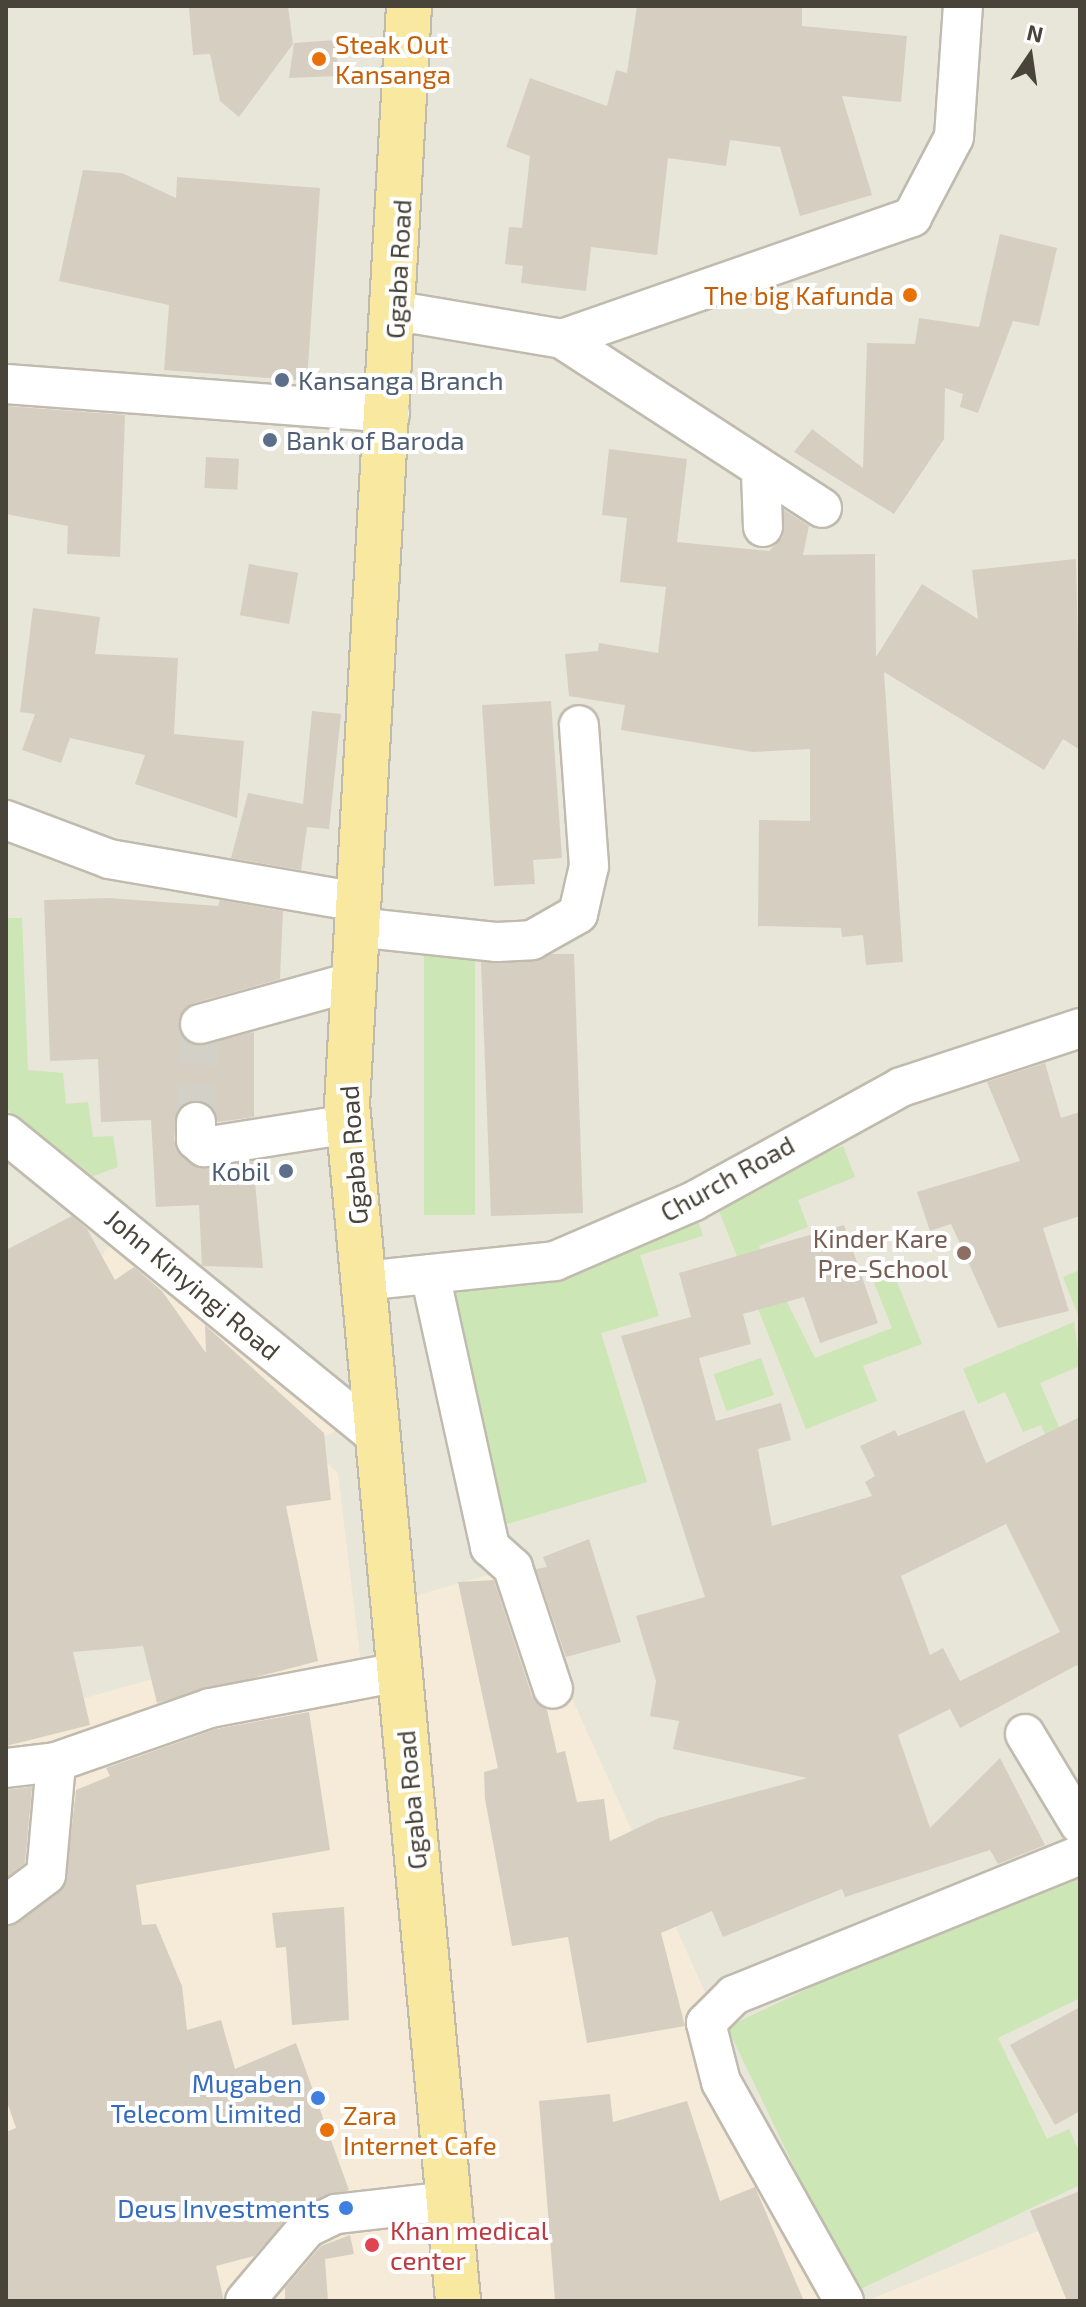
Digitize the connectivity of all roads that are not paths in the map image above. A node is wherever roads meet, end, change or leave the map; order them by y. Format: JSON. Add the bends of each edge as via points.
{"nodes":[{"id":1,"x":409,"y":6,"type":"edge"},
{"id":2,"x":963,"y":6,"type":"edge"},
{"id":3,"x":397,"y":311,"type":"junction"},
{"id":4,"x":562,"y":339,"type":"junction"},
{"id":5,"x":6,"y":384,"type":"edge"},
{"id":6,"x":390,"y":413,"type":"junction"},
{"id":7,"x":761,"y":473,"type":"junction"},
{"id":8,"x":822,"y":508,"type":"dead end"},
{"id":9,"x":763,"y":527,"type":"dead end"},
{"id":10,"x":579,"y":725,"type":"dead end"},
{"id":11,"x":6,"y":820,"type":"edge"},
{"id":12,"x":357,"y":914,"type":"junction"},
{"id":13,"x":348,"y":983,"type":"junction"},
{"id":14,"x":200,"y":1024,"type":"dead end"},
{"id":15,"x":1080,"y":1028,"type":"edge"},
{"id":16,"x":196,"y":1122,"type":"tunnel mouth"},
{"id":17,"x":349,"y":1124,"type":"junction"},
{"id":18,"x":6,"y":1134,"type":"edge"},
{"id":19,"x":430,"y":1274,"type":"junction"},
{"id":20,"x":363,"y":1281,"type":"junction"},
{"id":21,"x":377,"y":1437,"type":"junction"},
{"id":22,"x":399,"y":1672,"type":"junction"},
{"id":23,"x":553,"y":1689,"type":"dead end"},
{"id":24,"x":1025,"y":1734,"type":"dead end"},
{"id":25,"x":56,"y":1762,"type":"junction"},
{"id":26,"x":6,"y":1768,"type":"edge"},
{"id":27,"x":1080,"y":1825,"type":"edge"},
{"id":28,"x":1080,"y":1855,"type":"edge"},
{"id":29,"x":6,"y":1905,"type":"edge"},
{"id":30,"x":450,"y":2201,"type":"junction"},
{"id":31,"x":245,"y":2301,"type":"edge"},
{"id":32,"x":458,"y":2301,"type":"edge"},
{"id":33,"x":844,"y":2301,"type":"edge"}],
"edges":[{"from":1,"to":3,"type":"main road","name":"Ggaba Road"},
{"from":2,"to":4,"type":"street","via":[[954,137],[912,217]]},
{"from":3,"to":4,"type":"street"},
{"from":3,"to":6,"type":"main road","name":"Ggaba Road"},
{"from":4,"to":7,"type":"street"},
{"from":5,"to":6,"type":"street"},
{"from":6,"to":12,"type":"main road","name":"Ggaba Road"},
{"from":7,"to":8,"type":"street"},
{"from":7,"to":9,"type":"street"},
{"from":10,"to":12,"type":"street","via":[[589,866],[578,914],[532,940],[497,942]]},
{"from":11,"to":12,"type":"street","via":[[109,859]]},
{"from":12,"to":13,"type":"main road","name":"Ggaba Road"},
{"from":13,"to":14,"type":"street"},
{"from":13,"to":17,"type":"main road","name":"Ggaba Road"},
{"from":15,"to":19,"type":"street","name":"Church Road","via":[[901,1087],[694,1201],[555,1261]]},
{"from":16,"to":17,"type":"street","via":[[196,1140],[204,1147]]},
{"from":17,"to":20,"type":"main road","name":"Ggaba Road"},
{"from":18,"to":21,"type":"street","name":"John Kinyingi Road"},
{"from":19,"to":20,"type":"street","name":"Church Road"},
{"from":19,"to":23,"type":"street","via":[[490,1547],[513,1568]]},
{"from":20,"to":21,"type":"main road","name":"Ggaba Road"},
{"from":21,"to":22,"type":"main road","name":"Ggaba Road"},
{"from":22,"to":25,"type":"street","via":[[172,1718]]},
{"from":22,"to":30,"type":"main road","name":"Ggaba Road"},
{"from":24,"to":27,"type":"street"},
{"from":25,"to":26,"type":"street"},
{"from":25,"to":29,"type":"street","via":[[46,1875]]},
{"from":28,"to":33,"type":"street","via":[[727,1999],[706,2023],[707,2051]]},
{"from":30,"to":31,"type":"street","via":[[336,2214],[307,2228]]},
{"from":30,"to":32,"type":"main road","name":"Ggaba Road"}]}
